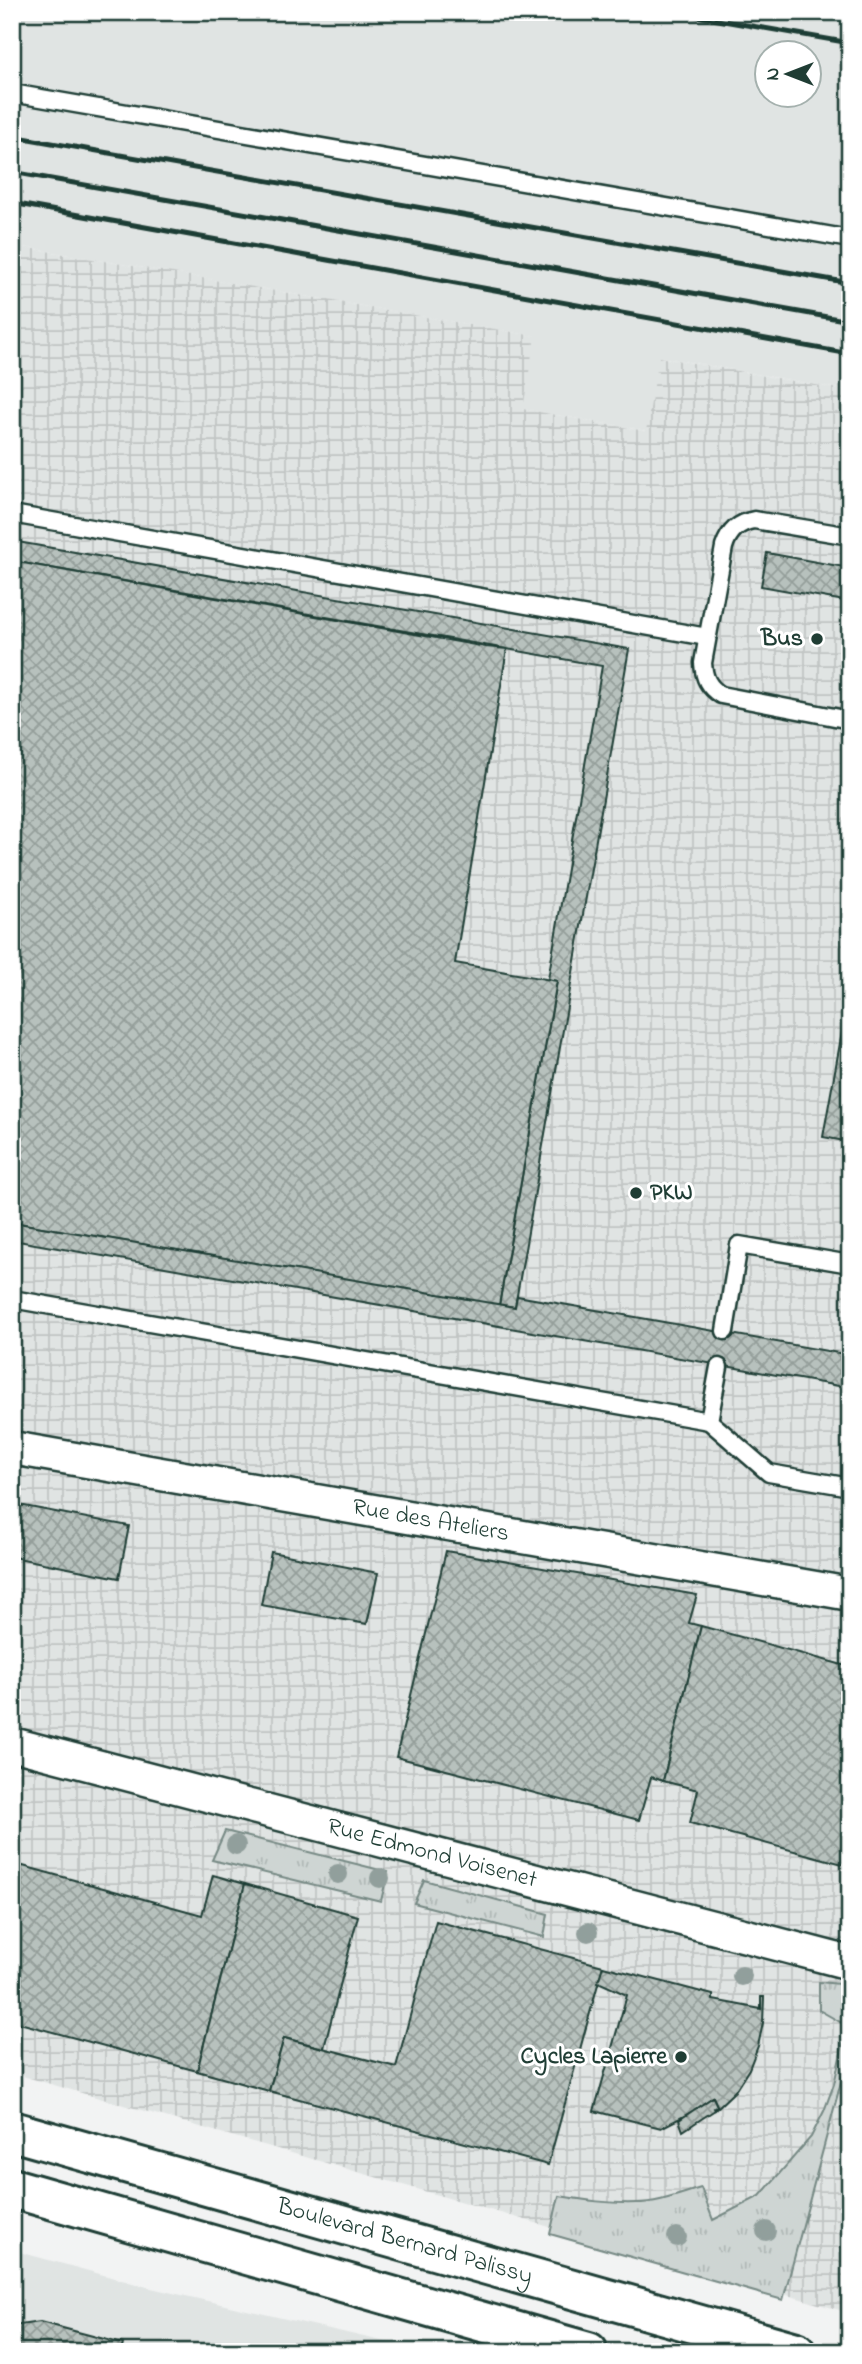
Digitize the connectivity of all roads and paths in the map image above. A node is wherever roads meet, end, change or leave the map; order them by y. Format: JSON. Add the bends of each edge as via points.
{"nodes":[{"id":1,"x":12,"y":93,"type":"edge"},
{"id":2,"x":850,"y":239,"type":"edge"},
{"id":3,"x":12,"y":514,"type":"edge"},
{"id":4,"x":850,"y":536,"type":"edge"},
{"id":5,"x":707,"y":637,"type":"junction"},
{"id":6,"x":850,"y":720,"type":"edge"},
{"id":7,"x":850,"y":1264,"type":"edge"},
{"id":8,"x":12,"y":1299,"type":"edge"},
{"id":9,"x":725,"y":1331,"type":"dead end"},
{"id":10,"x":719,"y":1367,"type":"dead end"},
{"id":11,"x":709,"y":1421,"type":"junction"},
{"id":12,"x":12,"y":1448,"type":"edge"},
{"id":13,"x":850,"y":1487,"type":"edge"},
{"id":14,"x":850,"y":1594,"type":"edge"},
{"id":15,"x":12,"y":1744,"type":"edge"},
{"id":16,"x":850,"y":1963,"type":"edge"},
{"id":17,"x":12,"y":2131,"type":"edge"},
{"id":18,"x":12,"y":2188,"type":"edge"},
{"id":19,"x":588,"y":2352,"type":"edge"},
{"id":20,"x":796,"y":2352,"type":"edge"}],
"edges":[{"from":1,"to":2,"type":"lane"},
{"from":3,"to":5,"type":"lane"},
{"from":4,"to":5,"type":"lane","via":[[754,520],[734,528],[724,547]]},
{"from":5,"to":6,"type":"lane","via":[[703,672],[712,690]]},
{"from":7,"to":9,"type":"lane","via":[[739,1245]]},
{"from":8,"to":11,"type":"lane"},
{"from":10,"to":11,"type":"lane"},
{"from":11,"to":13,"type":"lane","via":[[769,1473]]},
{"from":12,"to":14,"type":"street","name":"Rue des Ateliers"},
{"from":15,"to":16,"type":"street","name":"Rue Edmond Voisenet"},
{"from":17,"to":20,"type":"main road","name":"Boulevard Bernard Palissy"},
{"from":18,"to":19,"type":"main road"}]}
